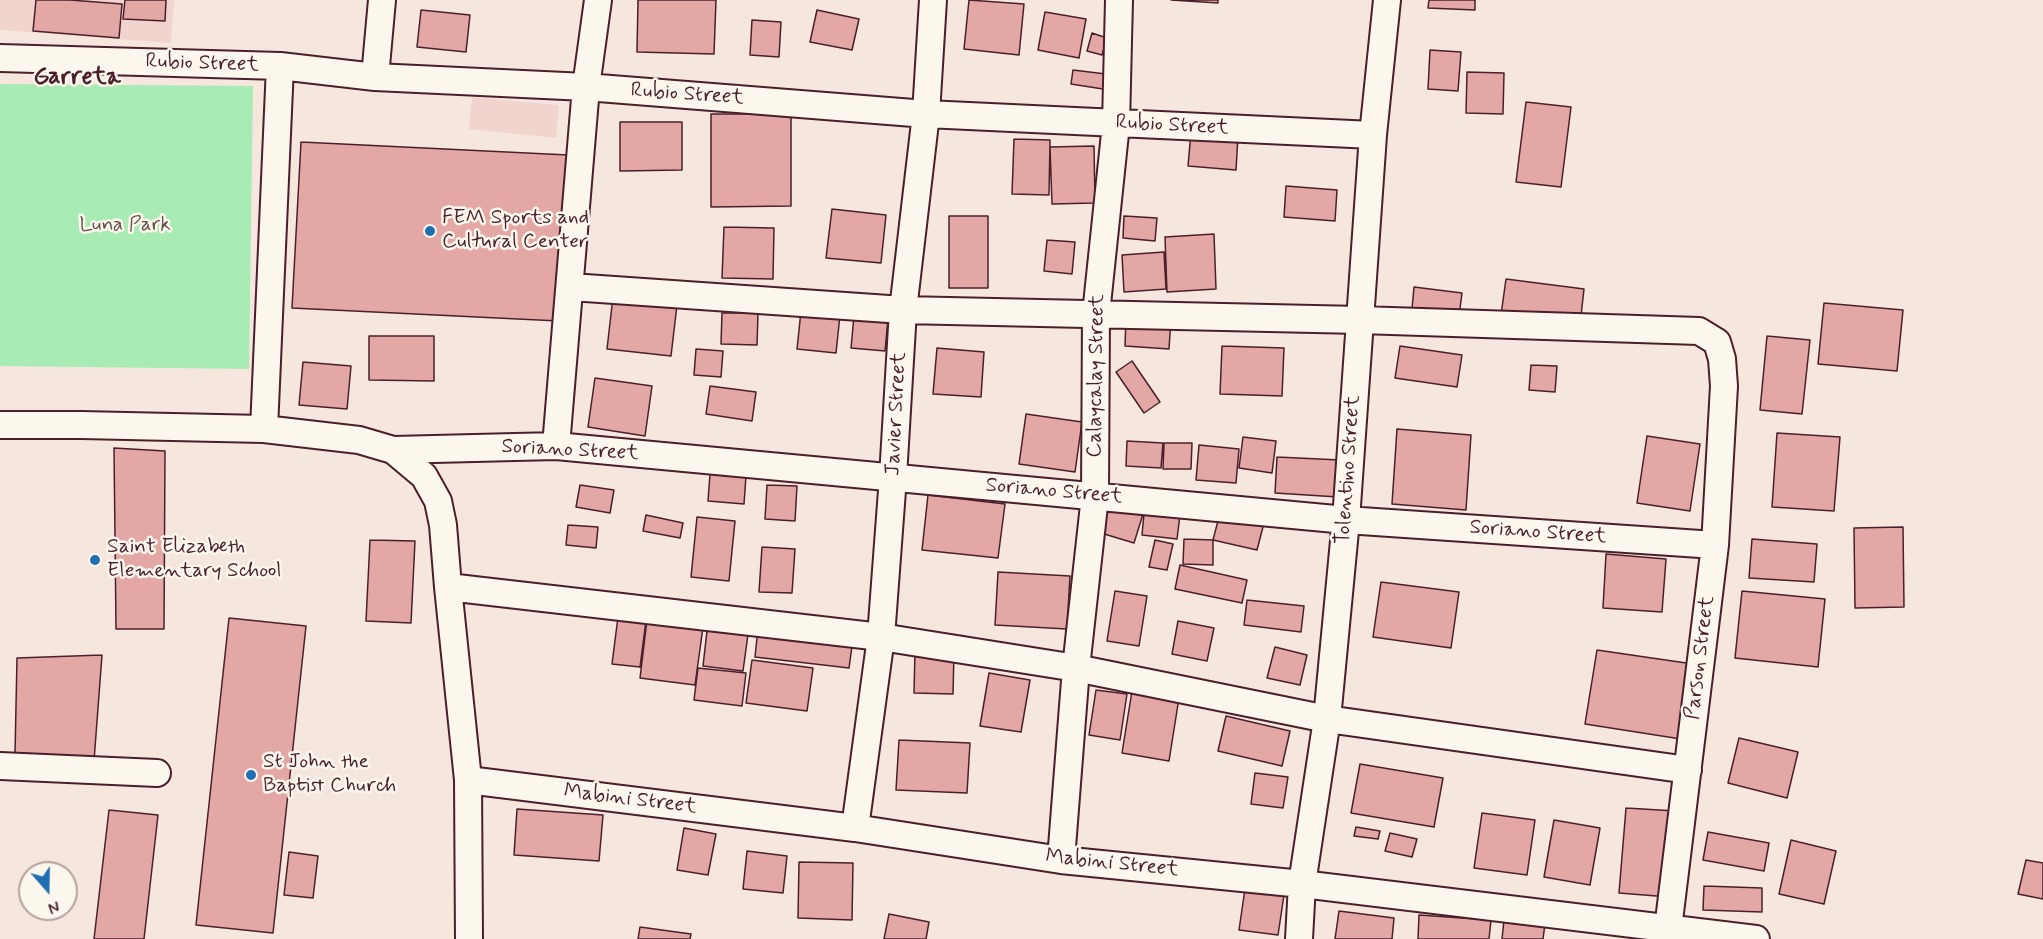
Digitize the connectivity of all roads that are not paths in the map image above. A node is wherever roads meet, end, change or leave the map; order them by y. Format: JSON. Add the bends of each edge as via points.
{"nodes":[{"id":1,"x":382,"y":0,"type":"edge"},
{"id":2,"x":598,"y":0,"type":"edge"},
{"id":3,"x":933,"y":0,"type":"edge"},
{"id":4,"x":1119,"y":0,"type":"edge"},
{"id":5,"x":1387,"y":0,"type":"edge"},
{"id":6,"x":0,"y":58,"type":"edge"},
{"id":7,"x":280,"y":66,"type":"junction"},
{"id":8,"x":375,"y":77,"type":"junction"},
{"id":9,"x":586,"y":87,"type":"junction"},
{"id":10,"x":926,"y":114,"type":"junction"},
{"id":11,"x":1116,"y":124,"type":"junction"},
{"id":12,"x":1373,"y":135,"type":"junction"},
{"id":13,"x":571,"y":288,"type":"junction"},
{"id":14,"x":903,"y":310,"type":"junction"},
{"id":15,"x":1096,"y":314,"type":"junction"},
{"id":16,"x":1360,"y":320,"type":"junction"},
{"id":17,"x":0,"y":425,"type":"edge"},
{"id":18,"x":264,"y":429,"type":"junction"},
{"id":19,"x":556,"y":446,"type":"junction"},
{"id":20,"x":393,"y":450,"type":"junction"},
{"id":21,"x":893,"y":477,"type":"junction"},
{"id":22,"x":1095,"y":496,"type":"junction"},
{"id":23,"x":1346,"y":520,"type":"junction"},
{"id":24,"x":1715,"y":545,"type":"junction"},
{"id":25,"x":448,"y":587,"type":"junction"},
{"id":26,"x":881,"y":637,"type":"junction"},
{"id":27,"x":1076,"y":668,"type":"junction"},
{"id":28,"x":1327,"y":719,"type":"junction"},
{"id":29,"x":0,"y":766,"type":"edge"},
{"id":30,"x":1688,"y":770,"type":"junction"},
{"id":31,"x":157,"y":773,"type":"dead end"},
{"id":32,"x":468,"y":780,"type":"junction"},
{"id":33,"x":855,"y":828,"type":"junction"},
{"id":34,"x":1061,"y":860,"type":"junction"},
{"id":35,"x":1302,"y":884,"type":"junction"},
{"id":36,"x":1668,"y":929,"type":"junction"},
{"id":37,"x":469,"y":939,"type":"edge"},
{"id":38,"x":1299,"y":939,"type":"edge"},
{"id":39,"x":1756,"y":939,"type":"edge"}],
"edges":[{"from":1,"to":8,"type":"street"},
{"from":2,"to":9,"type":"street"},
{"from":3,"to":10,"type":"street","name":"Javier Street"},
{"from":4,"to":11,"type":"street","name":"Calaycalay Street"},
{"from":5,"to":12,"type":"street","name":"Tolentino Street"},
{"from":6,"to":7,"type":"street","name":"Rubio Street"},
{"from":7,"to":8,"type":"street","name":"Rubio Street"},
{"from":7,"to":18,"type":"street"},
{"from":8,"to":9,"type":"street","name":"Rubio Street"},
{"from":9,"to":10,"type":"street","name":"Rubio Street"},
{"from":9,"to":13,"type":"street"},
{"from":10,"to":11,"type":"street","name":"Rubio Street"},
{"from":10,"to":14,"type":"street","name":"Javier Street"},
{"from":11,"to":12,"type":"street","name":"Rubio Street"},
{"from":11,"to":15,"type":"street","name":"Calaycalay Street"},
{"from":12,"to":16,"type":"street","name":"Tolentino Street"},
{"from":13,"to":14,"type":"street","name":"Parson Street"},
{"from":13,"to":19,"type":"street"},
{"from":14,"to":15,"type":"street","name":"Parson Street"},
{"from":14,"to":21,"type":"street","name":"Javier Street"},
{"from":15,"to":16,"type":"street","name":"Parson Street"},
{"from":15,"to":22,"type":"street","name":"Calaycalay Street"},
{"from":16,"to":23,"type":"street","name":"Tolentino Street"},
{"from":16,"to":24,"type":"street","name":"Parson Street","via":[[1699,331],[1717,342],[1724,386]]},
{"from":17,"to":18,"type":"street"},
{"from":18,"to":20,"type":"street","via":[[359,440]]},
{"from":19,"to":20,"type":"street","name":"Soriano Street"},
{"from":19,"to":21,"type":"street","name":"Soriano Street"},
{"from":20,"to":25,"type":"street","via":[[424,476],[438,501]]},
{"from":21,"to":22,"type":"street","name":"Soriano Street"},
{"from":21,"to":26,"type":"street","name":"Javier Street"},
{"from":22,"to":23,"type":"street","name":"Soriano Street"},
{"from":22,"to":27,"type":"street","name":"Calaycalay Street"},
{"from":23,"to":24,"type":"street","name":"Soriano Street"},
{"from":23,"to":28,"type":"street","name":"Tolentino Street"},
{"from":24,"to":30,"type":"street","name":"Parson Street"},
{"from":25,"to":26,"type":"street"},
{"from":25,"to":32,"type":"street"},
{"from":26,"to":27,"type":"street"},
{"from":26,"to":33,"type":"street","name":"Javier Street"},
{"from":27,"to":28,"type":"street"},
{"from":27,"to":34,"type":"street","name":"Calaycalay Street"},
{"from":28,"to":30,"type":"street"},
{"from":28,"to":35,"type":"street","name":"Tolentino Street"},
{"from":29,"to":31,"type":"street"},
{"from":30,"to":36,"type":"street","name":"Parson Street"},
{"from":32,"to":33,"type":"street","name":"Mabini Street"},
{"from":32,"to":37,"type":"street"},
{"from":33,"to":34,"type":"street","name":"Mabini Street"},
{"from":34,"to":35,"type":"street","name":"Mabini Street"},
{"from":35,"to":36,"type":"street","name":"Mabini Street"},
{"from":35,"to":38,"type":"street","name":"Tolentino Street"},
{"from":36,"to":39,"type":"street","name":"Mabini Street"}]}
